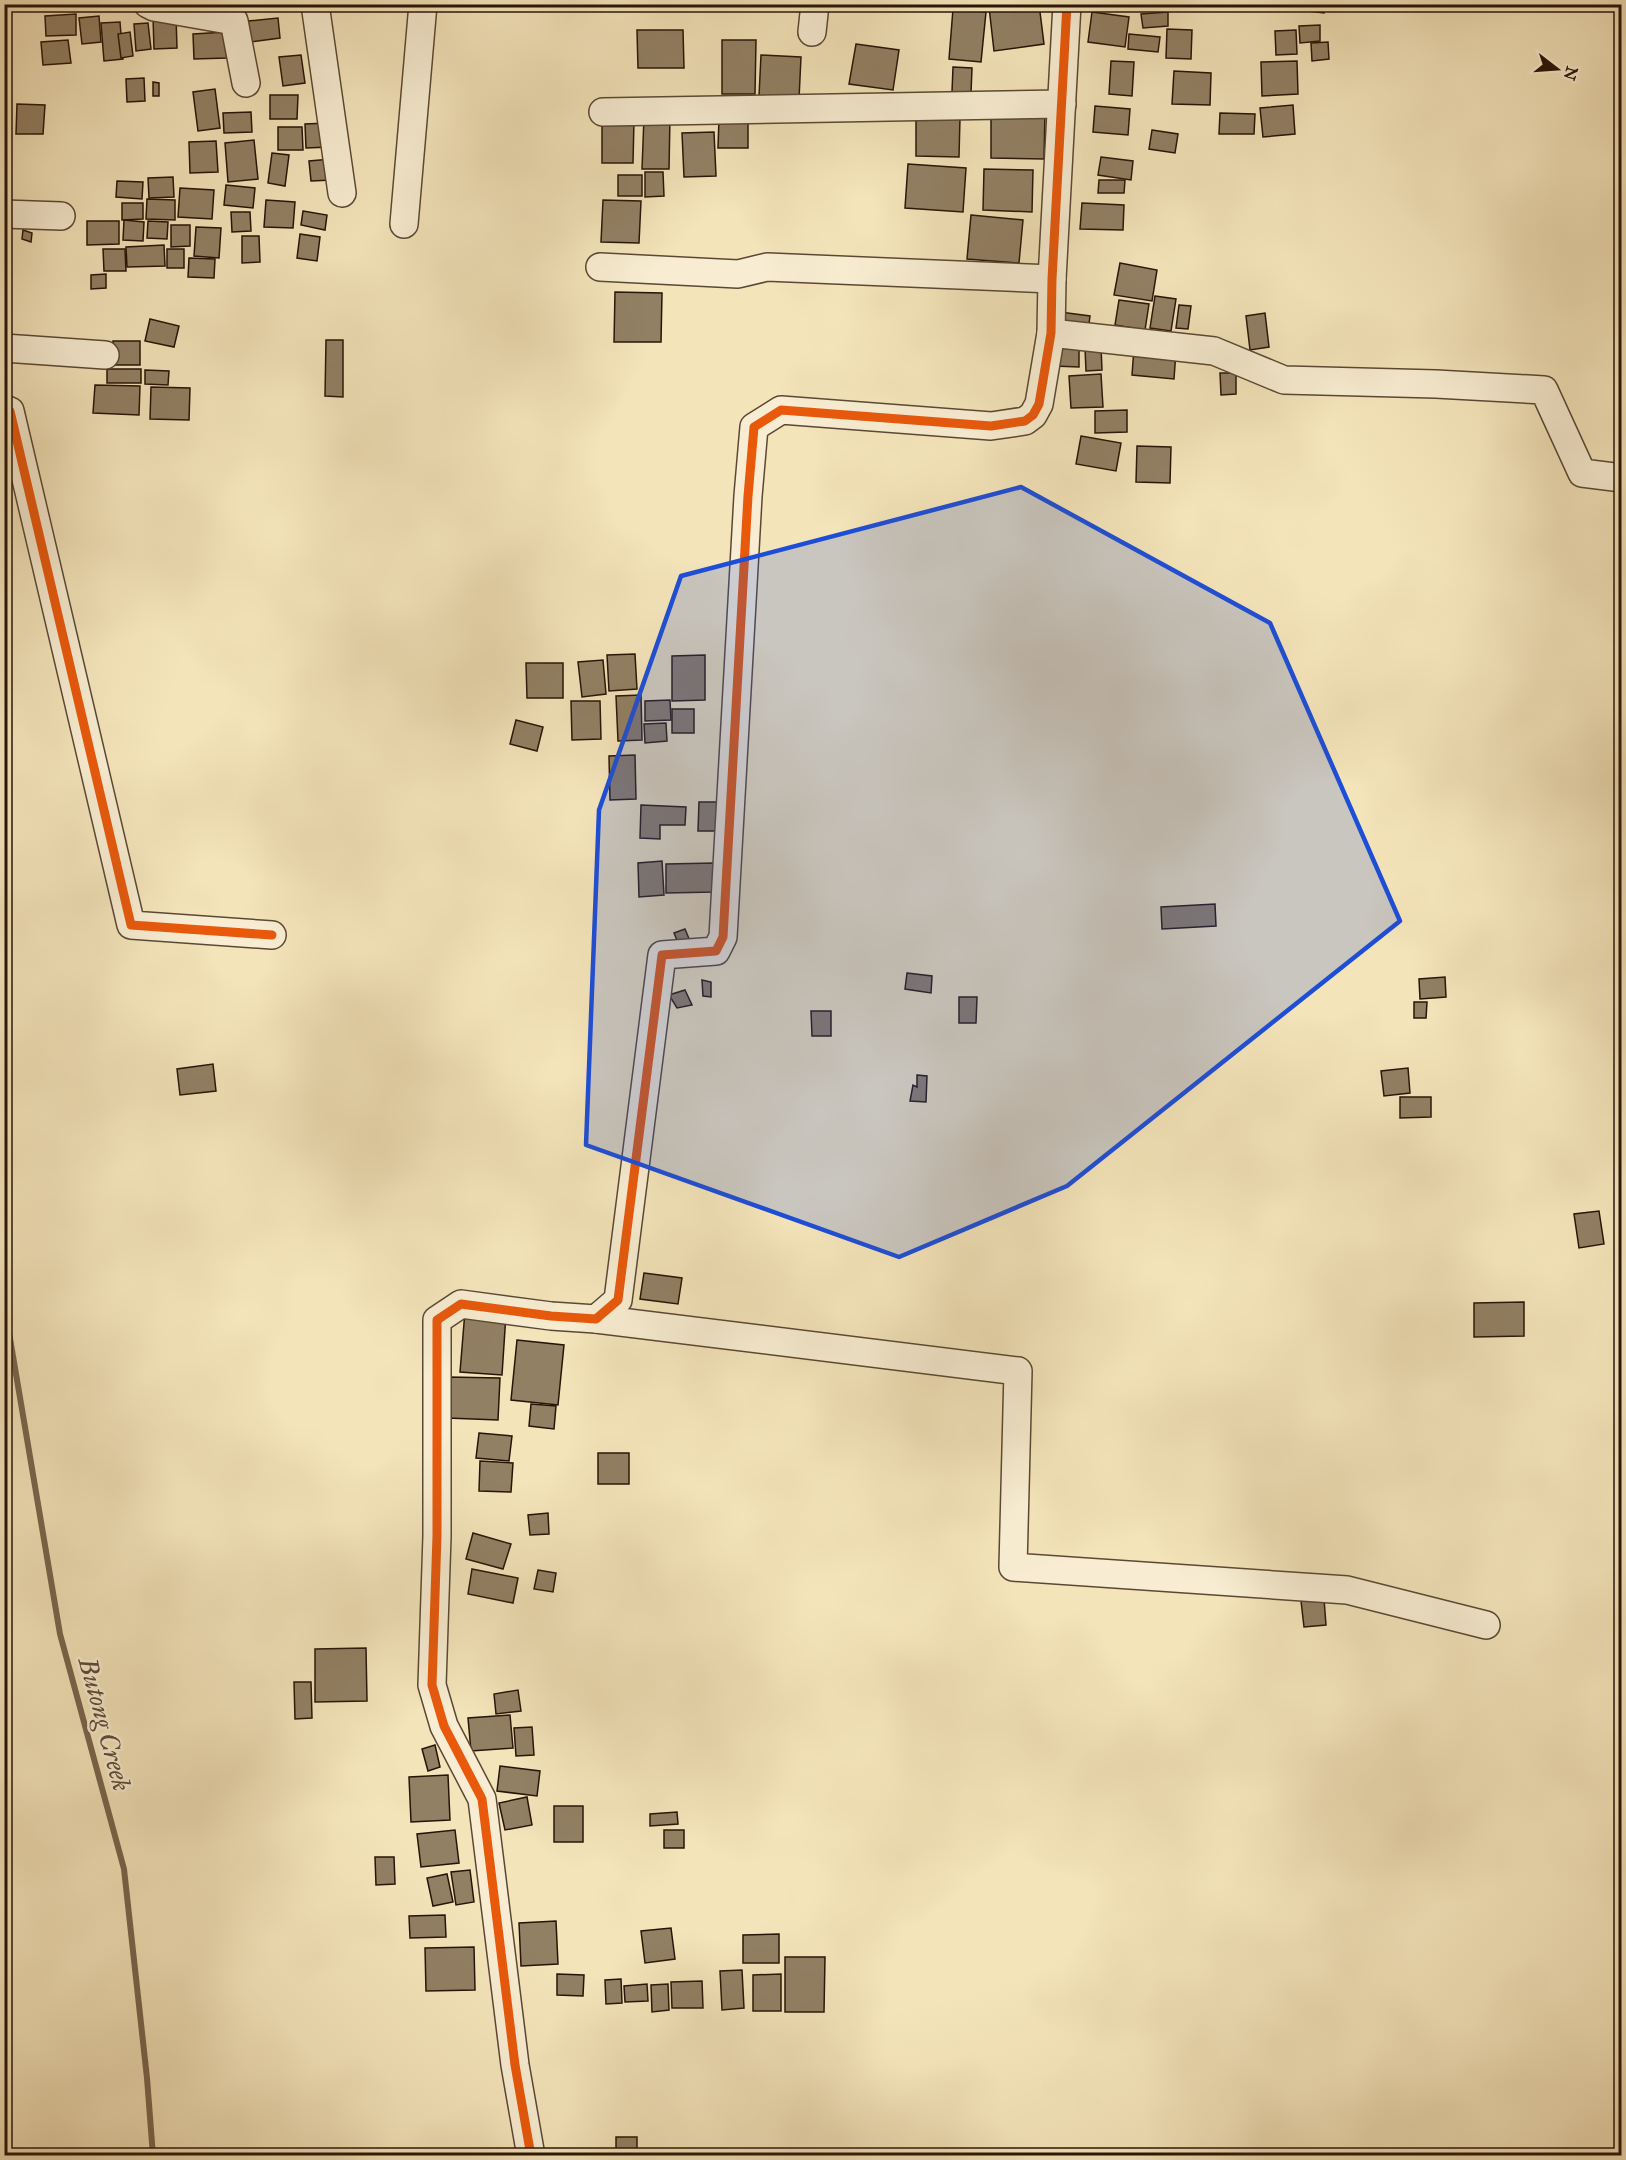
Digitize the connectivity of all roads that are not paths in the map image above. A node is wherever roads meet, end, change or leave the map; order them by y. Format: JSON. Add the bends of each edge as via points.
{"nodes":[{"id":1,"x":148,"y":4,"type":"edge"},
{"id":2,"x":315,"y":4,"type":"edge"},
{"id":3,"x":423,"y":4,"type":"edge"},
{"id":4,"x":815,"y":4,"type":"edge"},
{"id":5,"x":1067,"y":4,"type":"edge"},
{"id":6,"x":812,"y":32,"type":"dead end"},
{"id":7,"x":246,"y":83,"type":"dead end"},
{"id":8,"x":1062,"y":104,"type":"junction"},
{"id":9,"x":603,"y":112,"type":"dead end"},
{"id":10,"x":342,"y":193,"type":"dead end"},
{"id":11,"x":4,"y":214,"type":"edge"},
{"id":12,"x":61,"y":216,"type":"dead end"},
{"id":13,"x":404,"y":224,"type":"dead end"},
{"id":14,"x":600,"y":267,"type":"dead end"},
{"id":15,"x":1052,"y":279,"type":"junction"},
{"id":16,"x":1051,"y":333,"type":"junction"},
{"id":17,"x":4,"y":348,"type":"edge"},
{"id":18,"x":105,"y":355,"type":"dead end"},
{"id":19,"x":4,"y":410,"type":"edge"},
{"id":20,"x":1622,"y":478,"type":"edge"},
{"id":21,"x":272,"y":934,"type":"dead end"},
{"id":22,"x":596,"y":1319,"type":"junction"},
{"id":23,"x":1486,"y":1625,"type":"dead end"},
{"id":24,"x":531,"y":2156,"type":"edge"}],
"edges":[{"from":1,"to":7,"type":"street","via":[[234,21]]},
{"from":2,"to":10,"type":"street"},
{"from":3,"to":13,"type":"street"},
{"from":4,"to":6,"type":"street"},
{"from":5,"to":8,"type":"street"},
{"from":8,"to":9,"type":"street"},
{"from":8,"to":15,"type":"street"},
{"from":11,"to":12,"type":"street"},
{"from":14,"to":15,"type":"street","via":[[738,274],[767,267]]},
{"from":15,"to":16,"type":"street"},
{"from":16,"to":20,"type":"street","via":[[1214,351],[1284,381],[1544,390],[1582,473]]},
{"from":16,"to":22,"type":"street","via":[[1039,404],[1025,421],[991,426],[781,410],[754,427],[723,937],[716,951],[662,955],[618,1300]]},
{"from":17,"to":18,"type":"street"},
{"from":19,"to":21,"type":"street","via":[[10,411],[131,925]]},
{"from":22,"to":23,"type":"street","via":[[1018,1371],[1013,1567],[1347,1590]]},
{"from":22,"to":24,"type":"street","via":[[461,1304],[437,1320],[432,1685],[444,1726],[482,1799],[515,2065]]}]}
